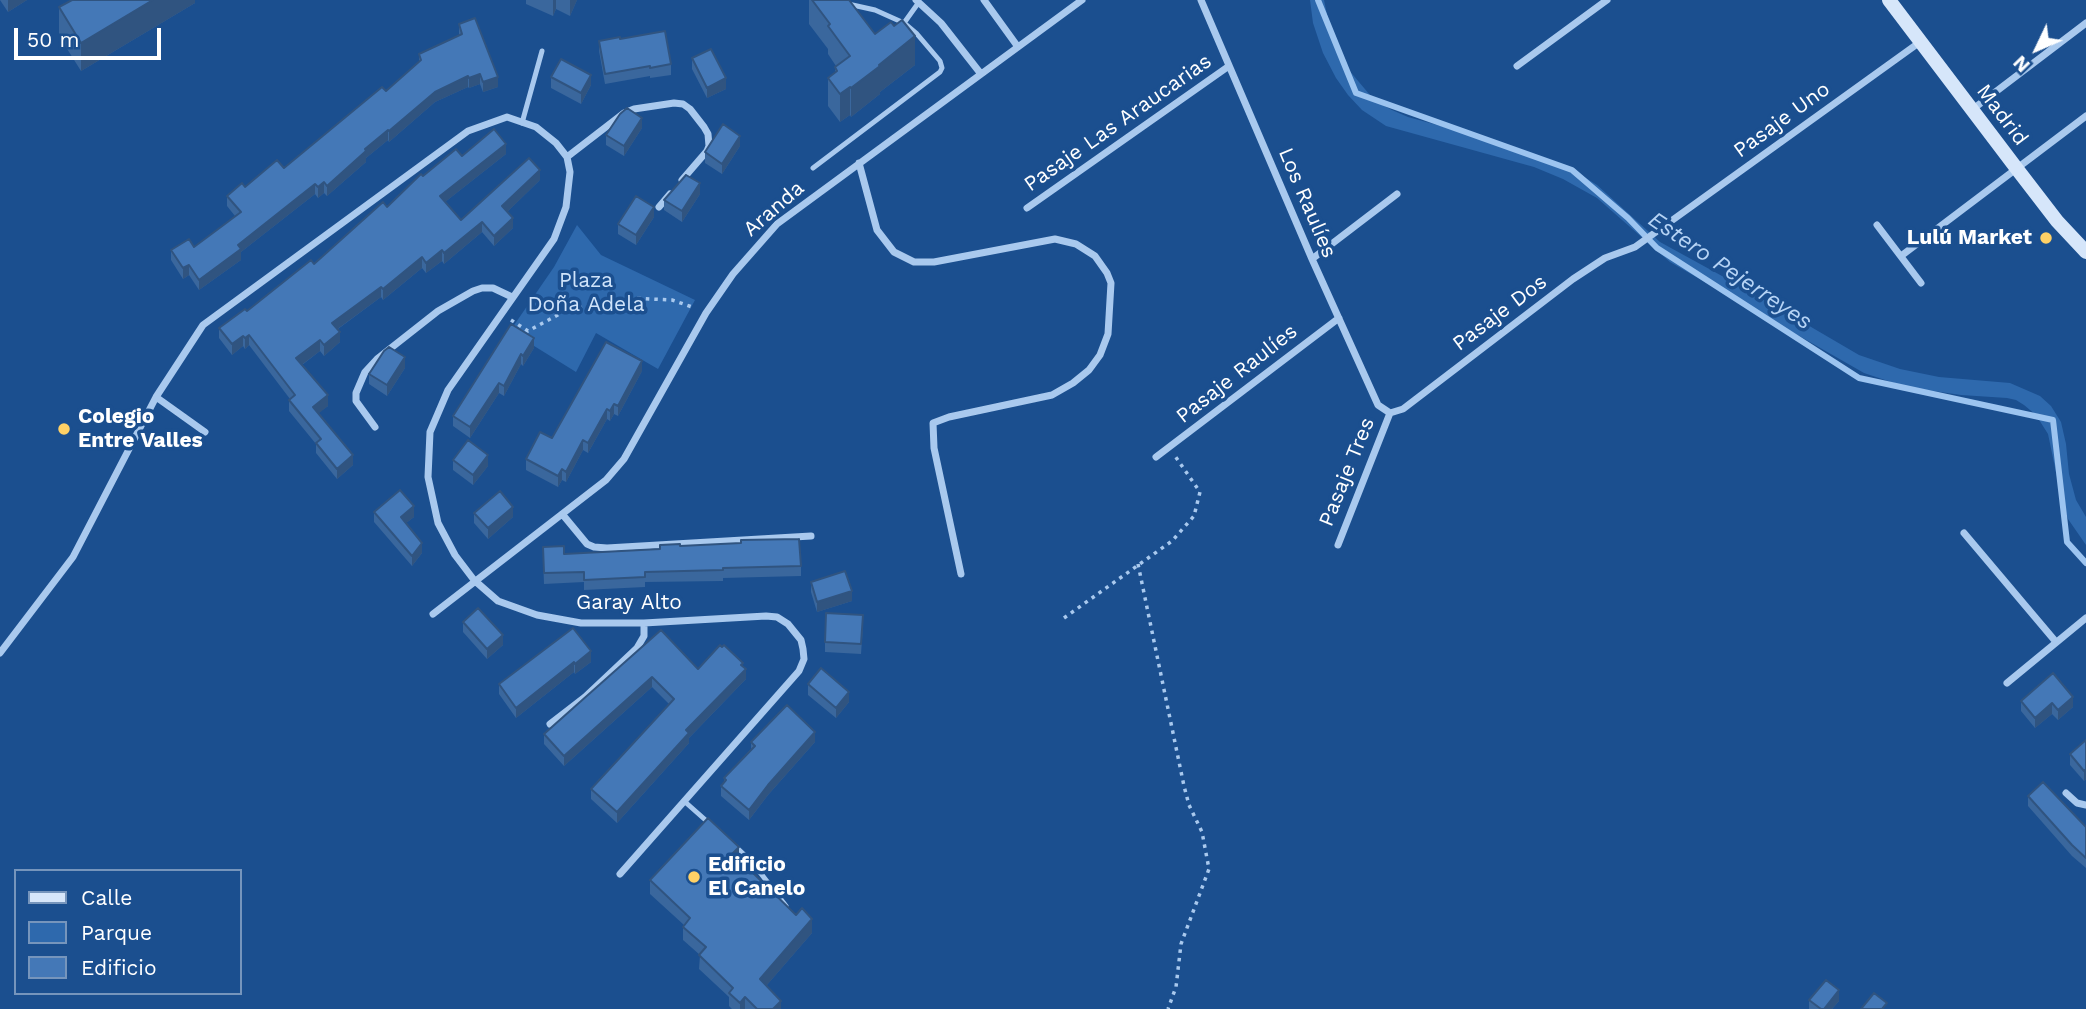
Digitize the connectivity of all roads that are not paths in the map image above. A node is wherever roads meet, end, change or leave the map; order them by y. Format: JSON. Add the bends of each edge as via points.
{"nodes":[{"id":1,"x":984,"y":0,"type":"edge"},
{"id":2,"x":1082,"y":0,"type":"edge"},
{"id":3,"x":1201,"y":0,"type":"edge"},
{"id":4,"x":1607,"y":0,"type":"edge"},
{"id":5,"x":1889,"y":0,"type":"edge"},
{"id":6,"x":917,"y":1,"type":"edge"},
{"id":7,"x":840,"y":2,"type":"edge"},
{"id":8,"x":904,"y":23,"type":"junction"},
{"id":9,"x":2086,"y":23,"type":"edge"},
{"id":10,"x":1920,"y":42,"type":"junction"},
{"id":11,"x":1018,"y":47,"type":"junction"},
{"id":12,"x":542,"y":51,"type":"dead end"},
{"id":13,"x":1229,"y":66,"type":"junction"},
{"id":14,"x":1517,"y":66,"type":"dead end"},
{"id":15,"x":981,"y":74,"type":"junction"},
{"id":16,"x":1971,"y":111,"type":"junction"},
{"id":17,"x":2086,"y":116,"type":"edge"},
{"id":18,"x":522,"y":123,"type":"junction"},
{"id":19,"x":567,"y":157,"type":"junction"},
{"id":20,"x":859,"y":163,"type":"junction"},
{"id":21,"x":813,"y":168,"type":"dead end"},
{"id":22,"x":2017,"y":169,"type":"junction"},
{"id":23,"x":1397,"y":194,"type":"dead end"},
{"id":24,"x":659,"y":207,"type":"dead end"},
{"id":25,"x":1027,"y":208,"type":"dead end"},
{"id":26,"x":1877,"y":225,"type":"dead end"},
{"id":27,"x":1635,"y":247,"type":"joint"},
{"id":28,"x":2086,"y":251,"type":"edge"},
{"id":29,"x":1901,"y":256,"type":"junction"},
{"id":30,"x":1312,"y":259,"type":"junction"},
{"id":31,"x":1921,"y":283,"type":"dead end"},
{"id":32,"x":512,"y":297,"type":"junction"},
{"id":33,"x":1339,"y":318,"type":"junction"},
{"id":34,"x":156,"y":397,"type":"junction"},
{"id":35,"x":1390,"y":413,"type":"junction"},
{"id":36,"x":375,"y":427,"type":"dead end"},
{"id":37,"x":205,"y":432,"type":"dead end"},
{"id":38,"x":1156,"y":457,"type":"dead end"},
{"id":39,"x":563,"y":515,"type":"junction"},
{"id":40,"x":1964,"y":533,"type":"dead end"},
{"id":41,"x":811,"y":536,"type":"dead end"},
{"id":42,"x":1338,"y":544,"type":"dead end"},
{"id":43,"x":961,"y":574,"type":"dead end"},
{"id":44,"x":474,"y":580,"type":"junction"},
{"id":45,"x":433,"y":614,"type":"dead end"},
{"id":46,"x":2086,"y":618,"type":"edge"},
{"id":47,"x":644,"y":624,"type":"junction"},
{"id":48,"x":2056,"y":642,"type":"junction"},
{"id":49,"x":0,"y":653,"type":"edge"},
{"id":50,"x":2007,"y":683,"type":"dead end"},
{"id":51,"x":550,"y":724,"type":"edge"},
{"id":52,"x":2066,"y":793,"type":"dead end"},
{"id":53,"x":684,"y":800,"type":"junction"},
{"id":54,"x":2086,"y":805,"type":"edge"},
{"id":55,"x":715,"y":828,"type":"edge"},
{"id":56,"x":733,"y":845,"type":"edge"},
{"id":57,"x":620,"y":874,"type":"dead end"},
{"id":58,"x":787,"y":908,"type":"edge"}],
"edges":[{"from":1,"to":11,"type":"street"},
{"from":2,"to":11,"type":"street","name":"Aranda"},
{"from":3,"to":13,"type":"street","name":"Los Raulíes"},
{"from":4,"to":14,"type":"street"},
{"from":5,"to":10,"type":"street","name":"Madrid"},
{"from":6,"to":8,"type":"lane"},
{"from":6,"to":15,"type":"street","via":[[942,23]]},
{"from":7,"to":8,"type":"lane"},
{"from":8,"to":21,"type":"lane","via":[[940,61],[940,72]]},
{"from":9,"to":16,"type":"street"},
{"from":10,"to":16,"type":"street","name":"Madrid"},
{"from":10,"to":27,"type":"street","name":"Pasaje Uno"},
{"from":11,"to":15,"type":"street","name":"Aranda"},
{"from":12,"to":18,"type":"lane"},
{"from":13,"to":25,"type":"street","name":"Pasaje Las Araucarias"},
{"from":13,"to":30,"type":"street","name":"Los Raulíes"},
{"from":15,"to":20,"type":"street","name":"Aranda"},
{"from":16,"to":22,"type":"street","name":"Madrid"},
{"from":17,"to":22,"type":"street"},
{"from":18,"to":19,"type":"street","via":[[536,127]]},
{"from":18,"to":34,"type":"street","via":[[507,117],[468,131],[203,325]]},
{"from":19,"to":24,"type":"street","via":[[624,113],[683,104],[704,127],[709,146]]},
{"from":19,"to":32,"type":"street","name":"Garay Alto","via":[[566,208],[554,240]]},
{"from":20,"to":39,"type":"street","name":"Aranda","via":[[777,224],[733,274],[624,459]]},
{"from":20,"to":43,"type":"street","via":[[877,230],[894,252],[914,262],[1055,239],[1076,244],[1095,256],[1111,283],[1108,334],[1100,355],[1073,383],[1052,395],[933,423],[934,448]]},
{"from":22,"to":28,"type":"street","name":"Madrid"},
{"from":22,"to":29,"type":"street"},
{"from":23,"to":30,"type":"street"},
{"from":26,"to":29,"type":"street"},
{"from":27,"to":35,"type":"street","name":"Pasaje Dos","via":[[1605,258],[1573,279],[1403,409]]},
{"from":29,"to":31,"type":"street"},
{"from":30,"to":33,"type":"street","name":"Los Raulíes"},
{"from":32,"to":36,"type":"street","via":[[493,288],[473,291],[438,311],[377,359],[356,393],[356,401]]},
{"from":32,"to":44,"type":"street","name":"Garay Alto","via":[[449,390],[430,432],[428,477],[438,523]]},
{"from":33,"to":35,"type":"street","name":"Los Raulíes","via":[[1378,405]]},
{"from":33,"to":38,"type":"street","name":"Pasaje Raulíes"},
{"from":34,"to":37,"type":"street"},
{"from":34,"to":49,"type":"street","via":[[73,557]]},
{"from":35,"to":42,"type":"street","name":"Pasaje Tres"},
{"from":39,"to":41,"type":"street","via":[[594,547]]},
{"from":39,"to":44,"type":"street","name":"Aranda"},
{"from":40,"to":48,"type":"street"},
{"from":44,"to":45,"type":"street","name":"Aranda"},
{"from":44,"to":47,"type":"street","name":"Garay Alto","via":[[498,601],[537,615],[580,623]]},
{"from":46,"to":48,"type":"street"},
{"from":47,"to":51,"type":"street","via":[[638,648]]},
{"from":47,"to":53,"type":"street","name":"Garay Alto","via":[[777,617],[797,634],[803,649],[799,671]]},
{"from":48,"to":50,"type":"street"},
{"from":52,"to":54,"type":"street"},
{"from":53,"to":55,"type":"lane"},
{"from":53,"to":57,"type":"street","name":"Garay Alto"},
{"from":56,"to":58,"type":"lane"}]}
